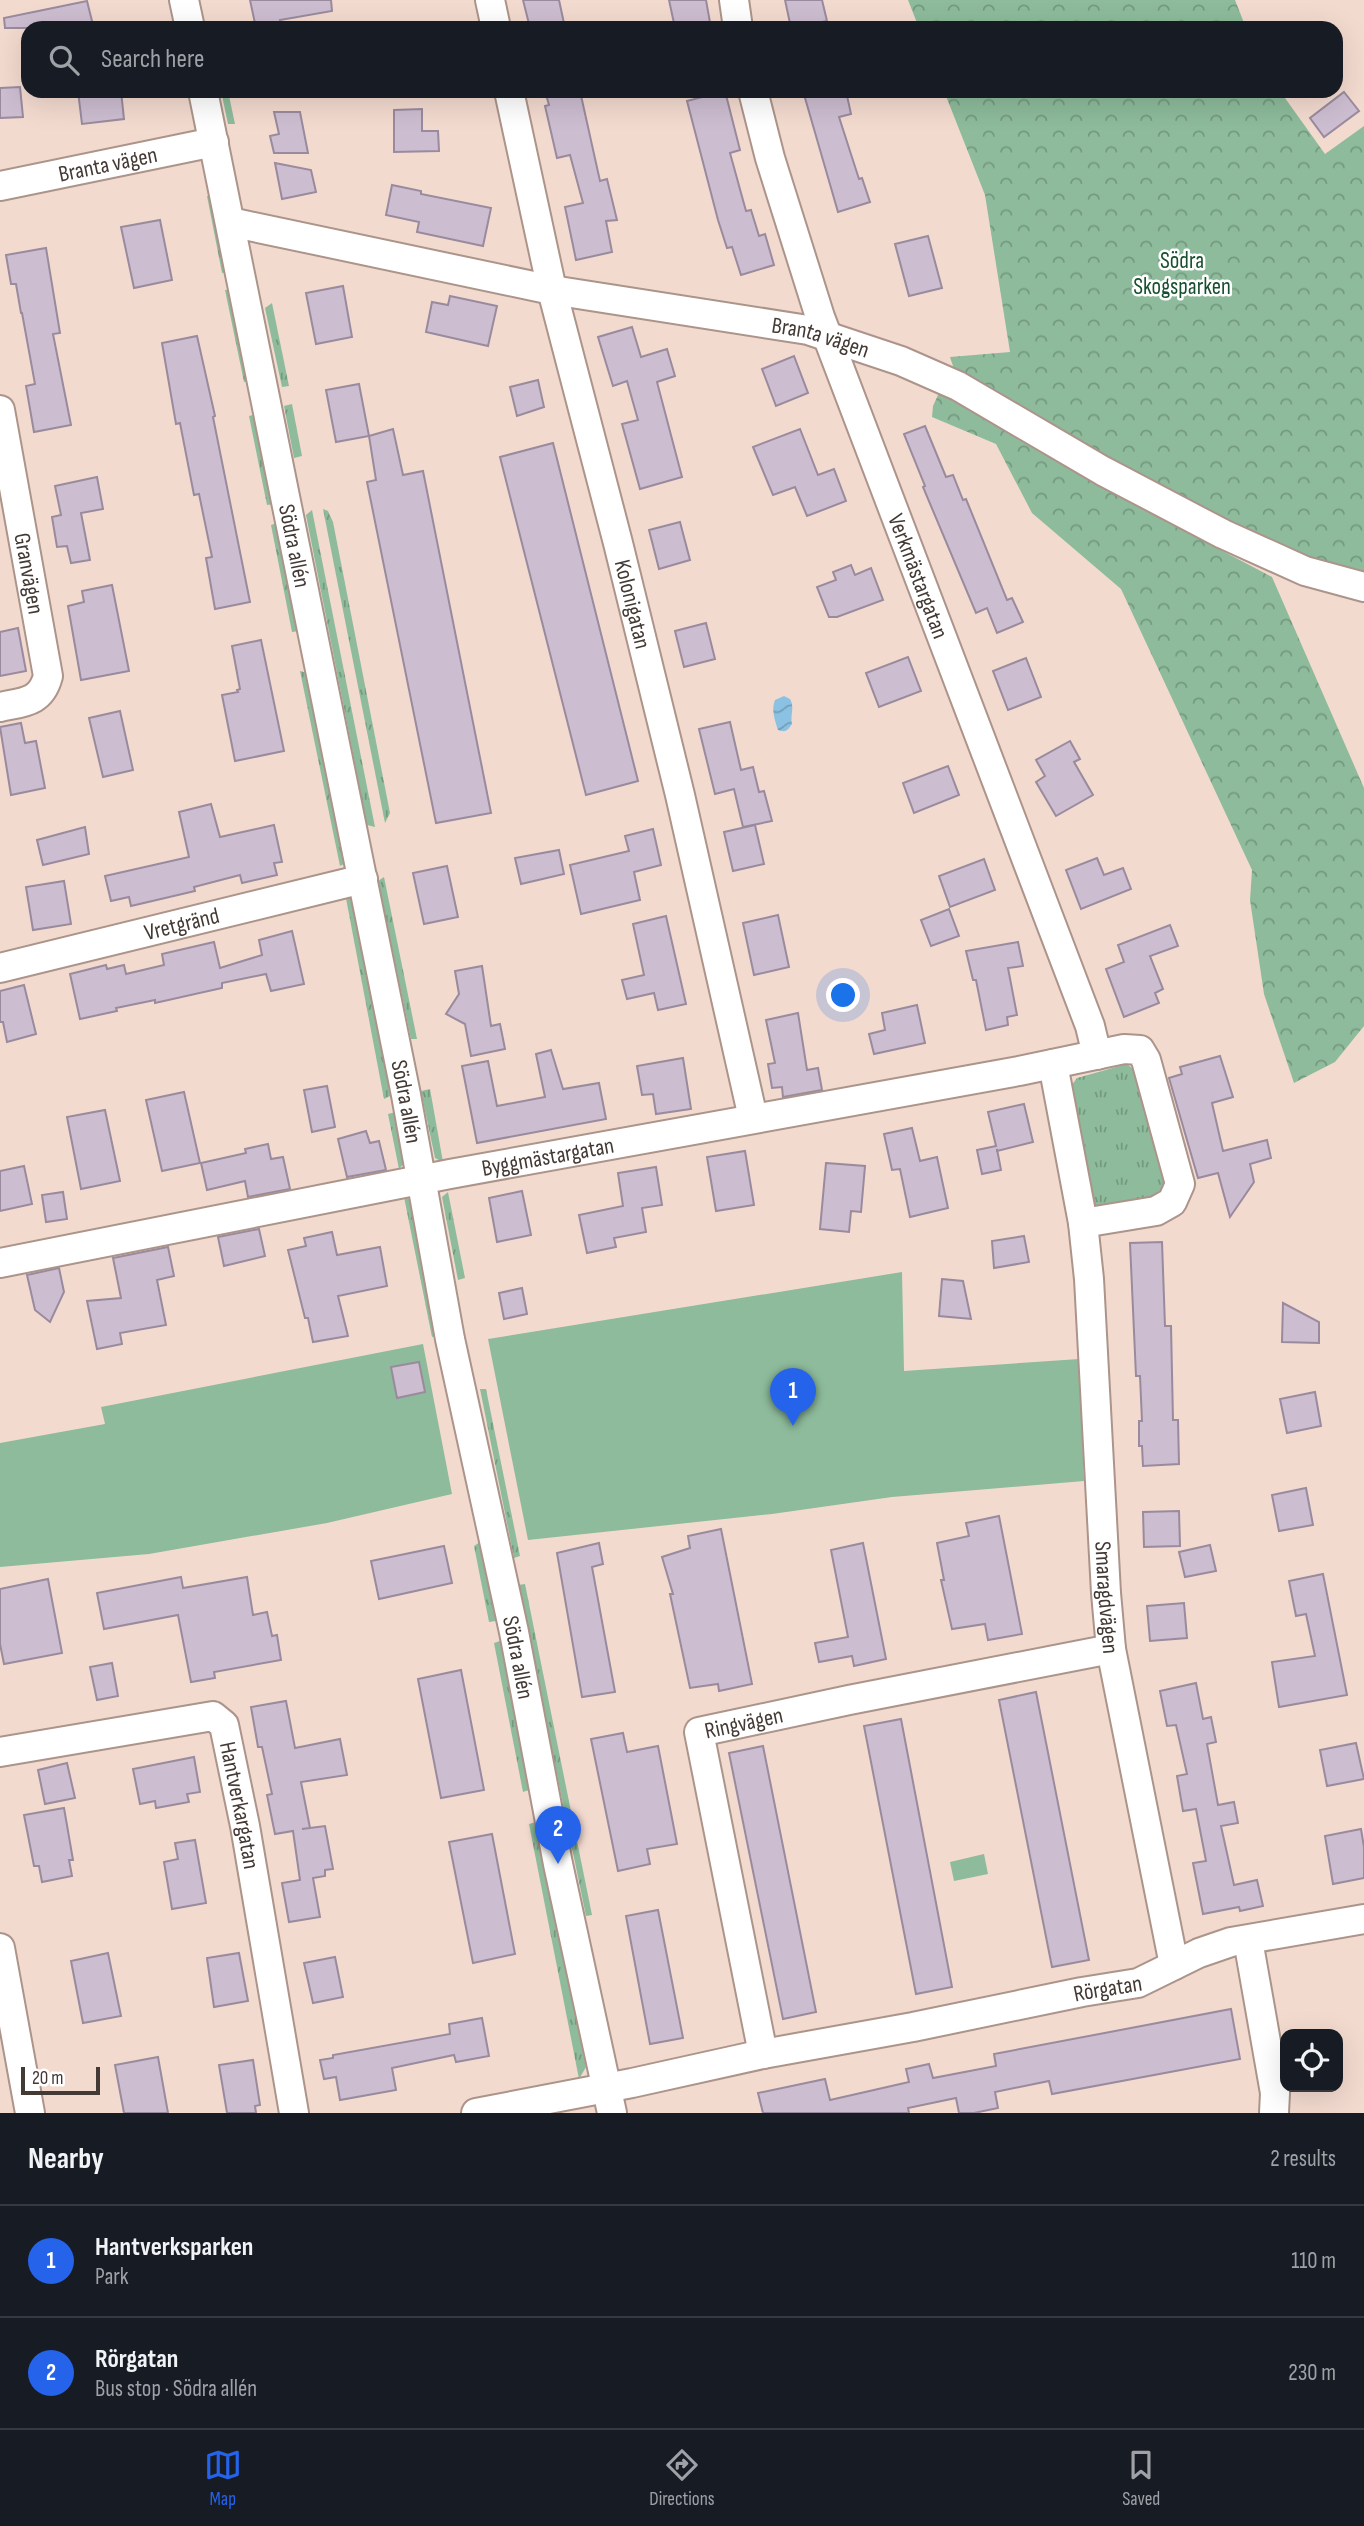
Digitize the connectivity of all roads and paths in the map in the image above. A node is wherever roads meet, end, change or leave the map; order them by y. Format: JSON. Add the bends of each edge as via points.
{"nodes":[{"id":1,"x":184,"y":0,"type":"edge"},
{"id":2,"x":490,"y":0,"type":"edge"},
{"id":3,"x":734,"y":0,"type":"edge"},
{"id":4,"x":188,"y":21,"type":"edge"},
{"id":5,"x":494,"y":21,"type":"edge"},
{"id":6,"x":737,"y":21,"type":"edge"},
{"id":7,"x":205,"y":98,"type":"edge"},
{"id":8,"x":511,"y":98,"type":"edge"},
{"id":9,"x":755,"y":98,"type":"edge"},
{"id":10,"x":214,"y":142,"type":"junction"},
{"id":11,"x":0,"y":186,"type":"edge"},
{"id":12,"x":230,"y":222,"type":"junction"},
{"id":13,"x":552,"y":290,"type":"junction"},
{"id":14,"x":828,"y":338,"type":"junction"},
{"id":15,"x":0,"y":410,"type":"edge"},
{"id":16,"x":1364,"y":587,"type":"edge"},
{"id":17,"x":0,"y":707,"type":"edge"},
{"id":18,"x":363,"y":879,"type":"junction"},
{"id":19,"x":0,"y":968,"type":"edge"},
{"id":20,"x":1097,"y":1055,"type":"junction"},
{"id":21,"x":1053,"y":1064,"type":"junction"},
{"id":22,"x":753,"y":1118,"type":"junction"},
{"id":23,"x":422,"y":1181,"type":"junction"},
{"id":24,"x":1083,"y":1223,"type":"junction"},
{"id":25,"x":0,"y":1263,"type":"edge"},
{"id":26,"x":1111,"y":1649,"type":"junction"},
{"id":27,"x":0,"y":1752,"type":"edge"},
{"id":28,"x":1364,"y":1919,"type":"edge"},
{"id":29,"x":1248,"y":1940,"type":"junction"},
{"id":30,"x":1,"y":1956,"type":"edge"},
{"id":31,"x":1174,"y":1965,"type":"junction"},
{"id":32,"x":763,"y":2054,"type":"junction"},
{"id":33,"x":609,"y":2100,"type":"edge"},
{"id":34,"x":30,"y":2113,"type":"edge"},
{"id":35,"x":294,"y":2113,"type":"edge"},
{"id":36,"x":476,"y":2113,"type":"edge"},
{"id":37,"x":1275,"y":2113,"type":"edge"}],
"edges":[{"from":1,"to":4,"type":"street"},
{"from":2,"to":5,"type":"street"},
{"from":3,"to":6,"type":"street"},
{"from":7,"to":10,"type":"street","name":"Södra allén"},
{"from":8,"to":13,"type":"street","name":"Kolonigatan"},
{"from":9,"to":14,"type":"street","name":"Verkmästargatan"},
{"from":10,"to":11,"type":"street","name":"Branta vägen"},
{"from":10,"to":12,"type":"street","name":"Södra allén"},
{"from":12,"to":13,"type":"street","name":"Branta vägen"},
{"from":12,"to":18,"type":"street","name":"Södra allén"},
{"from":13,"to":14,"type":"street","name":"Branta vägen","via":[[808,330]]},
{"from":13,"to":22,"type":"street","name":"Kolonigatan","via":[[676,782]]},
{"from":14,"to":16,"type":"street","name":"Branta vägen","via":[[901,361],[958,386],[1103,471],[1223,534],[1305,571]]},
{"from":14,"to":20,"type":"street","name":"Verkmästargatan","via":[[1090,1026]]},
{"from":15,"to":17,"type":"street","name":"Granvägen","via":[[48,677],[36,697]]},
{"from":18,"to":19,"type":"street","name":"Vretgränd"},
{"from":18,"to":23,"type":"street","name":"Södra allén"},
{"from":20,"to":21,"type":"street","name":"Byggmästargatan"},
{"from":20,"to":24,"type":"street","via":[[1140,1050],[1180,1184],[1172,1202],[1156,1211]]},
{"from":21,"to":22,"type":"street","name":"Byggmästargatan"},
{"from":21,"to":24,"type":"street","name":"Smaragdvägen"},
{"from":22,"to":23,"type":"street","name":"Byggmästargatan"},
{"from":23,"to":25,"type":"street","name":"Byggmästargatan"},
{"from":23,"to":33,"type":"street","name":"Södra allén","via":[[450,1339]]},
{"from":24,"to":26,"type":"street","name":"Smaragdvägen"},
{"from":26,"to":31,"type":"street","name":"Smaragdvägen"},
{"from":26,"to":32,"type":"street","name":"Ringvägen","via":[[699,1732]]},
{"from":27,"to":35,"type":"street","name":"Hantverkargatan","via":[[213,1716],[224,1725]]},
{"from":28,"to":29,"type":"street","name":"Rörgatan"},
{"from":29,"to":31,"type":"street","name":"Rörgatan","via":[[1231,1942]]},
{"from":29,"to":37,"type":"street"},
{"from":30,"to":34,"type":"street"},
{"from":31,"to":32,"type":"street","name":"Rörgatan","via":[[1138,1983]]},
{"from":32,"to":33,"type":"street","name":"Rörgatan"},
{"from":33,"to":36,"type":"street","name":"Rörgatan"}]}
